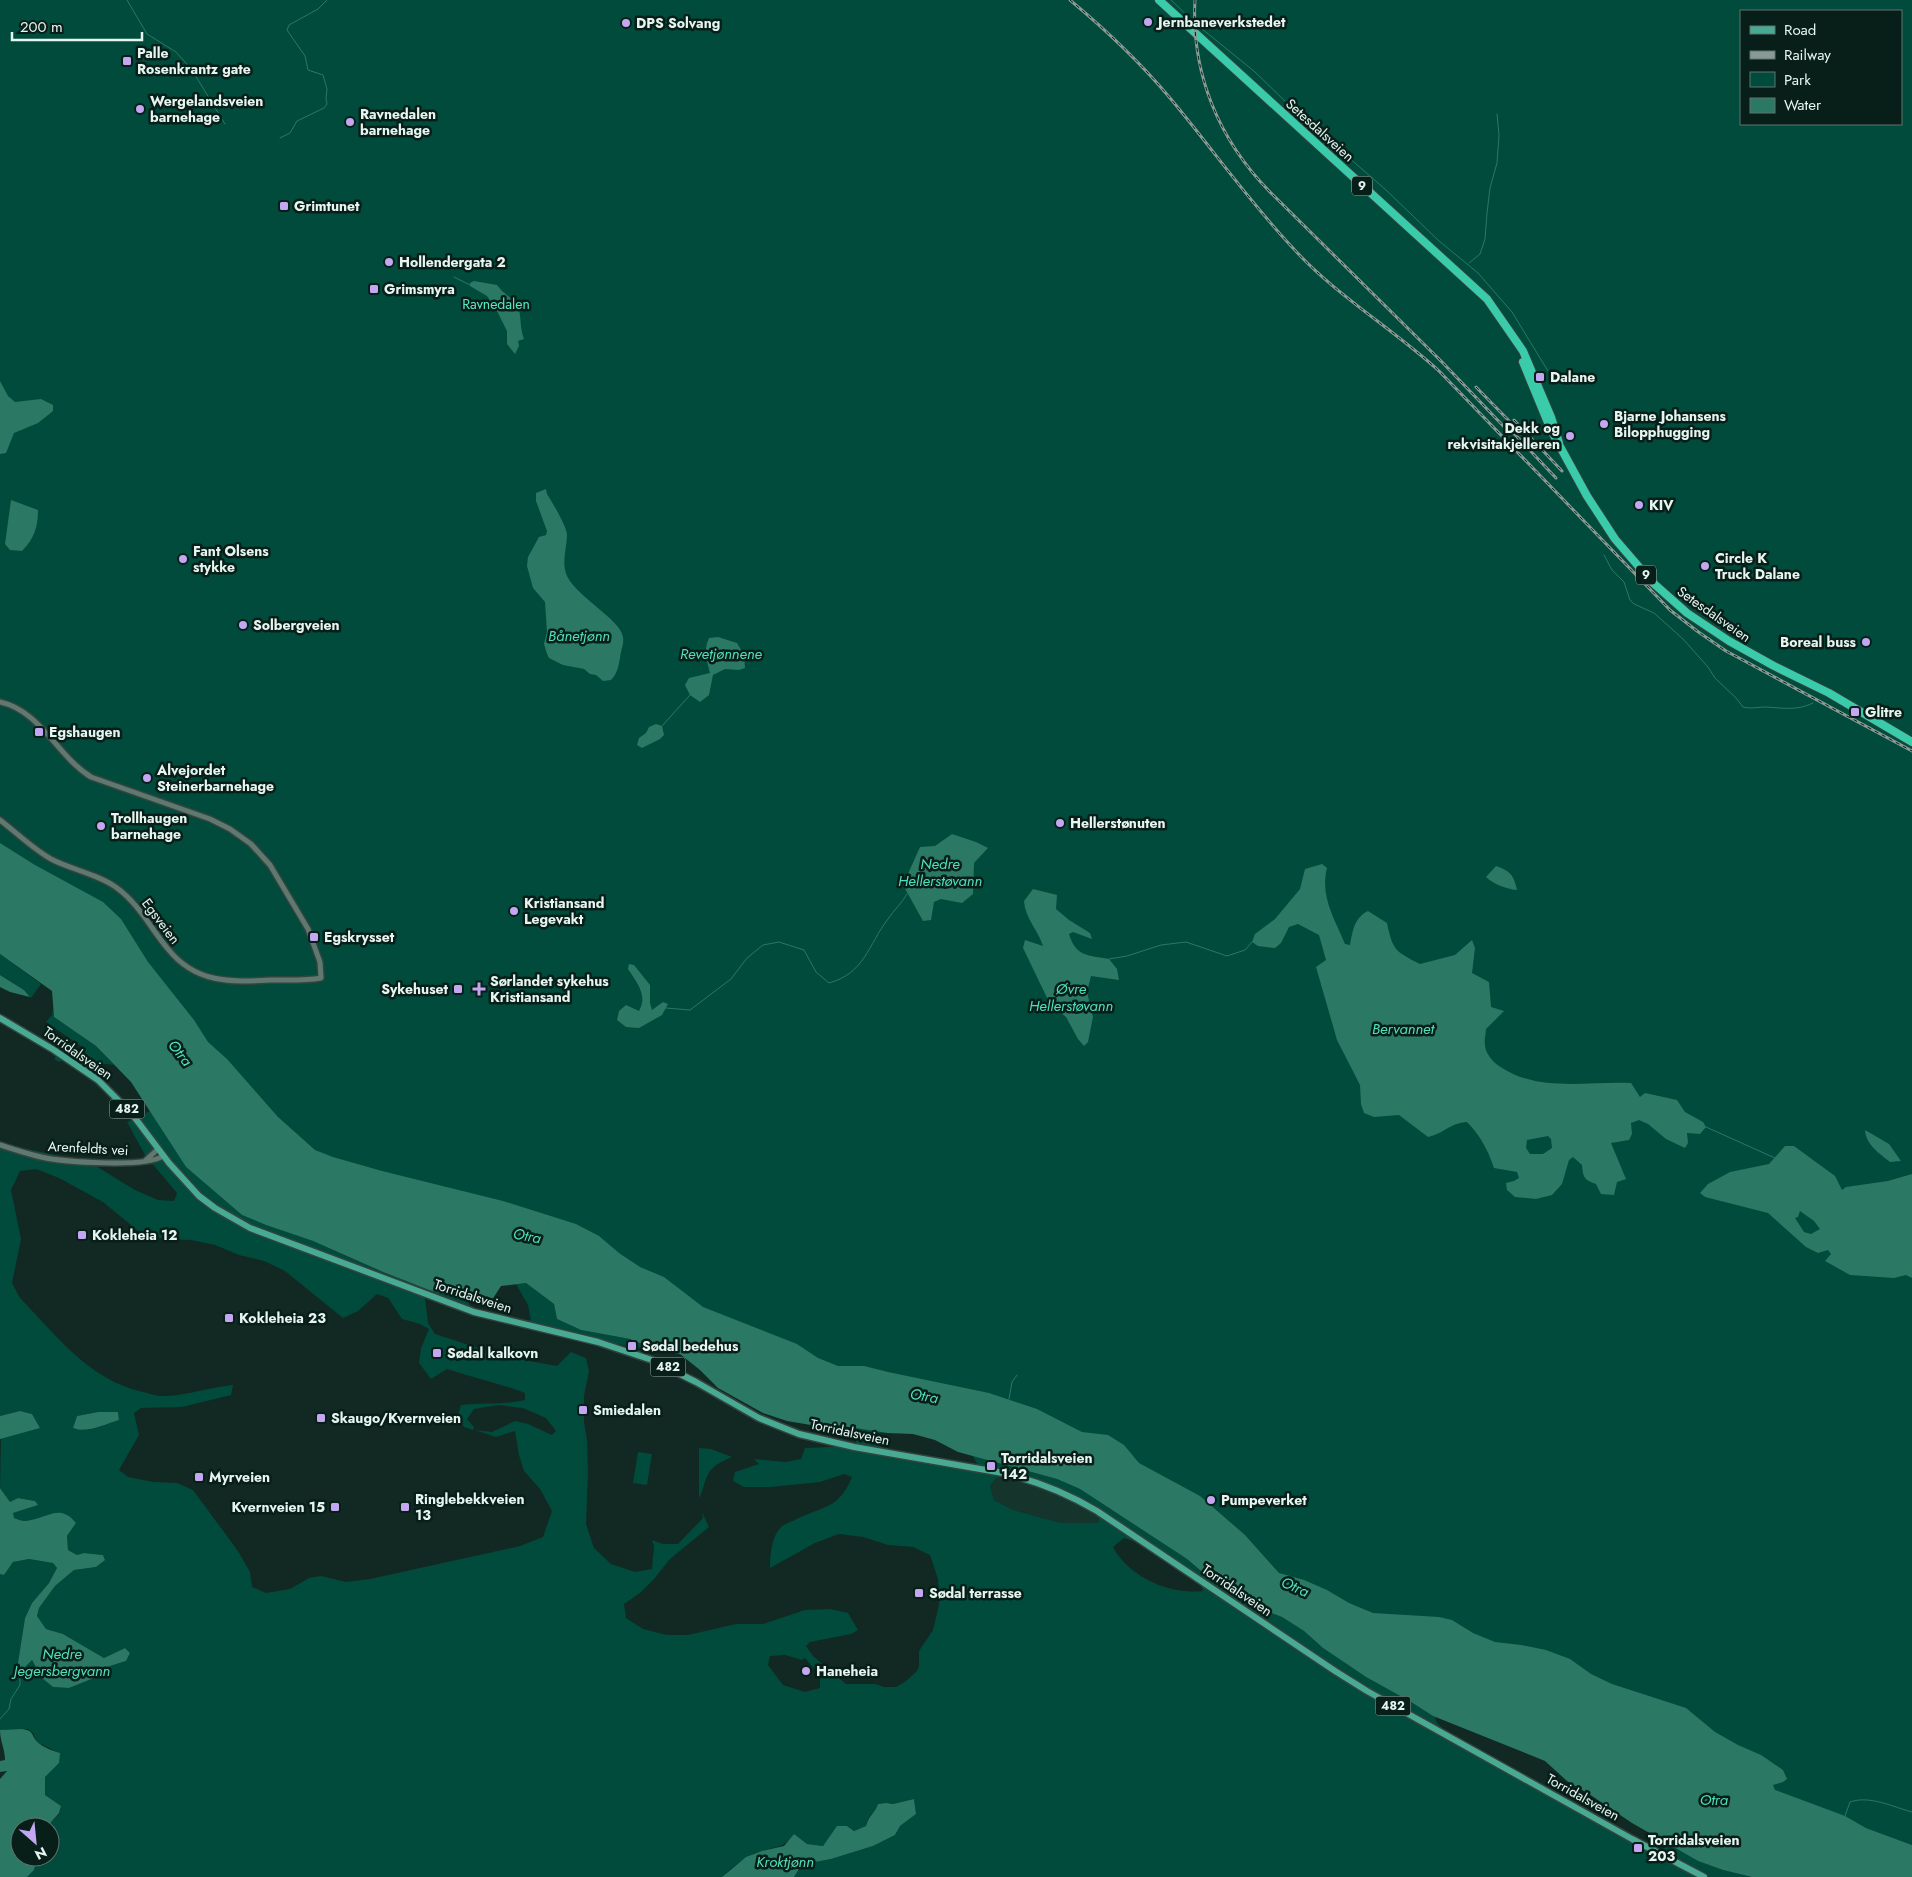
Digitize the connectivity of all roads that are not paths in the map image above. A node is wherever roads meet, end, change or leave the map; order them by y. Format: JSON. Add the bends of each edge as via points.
{"nodes":[{"id":1,"x":1159,"y":0,"type":"edge"},
{"id":2,"x":0,"y":702,"type":"edge"},
{"id":3,"x":1912,"y":742,"type":"edge"},
{"id":4,"x":0,"y":820,"type":"edge"},
{"id":5,"x":0,"y":1018,"type":"edge"},
{"id":6,"x":0,"y":1145,"type":"edge"},
{"id":7,"x":158,"y":1149,"type":"junction"},
{"id":8,"x":163,"y":1156,"type":"junction"},
{"id":9,"x":146,"y":1160,"type":"junction"},
{"id":10,"x":1704,"y":1877,"type":"edge"}],
"edges":[{"from":1,"to":3,"type":"highway","name":"Setesdalsveien","number":"9","via":[[1473,285],[1500,315],[1529,363],[1559,443],[1587,496],[1615,539],[1645,574],[1698,621],[1736,646],[1830,693]]},
{"from":2,"to":4,"type":"street","name":"Egsveien","via":[[31,717],[76,767],[91,777],[210,819],[247,840],[270,865],[304,922],[320,962],[320,978],[234,982],[191,970],[169,951],[133,902],[118,888],[50,858]]},
{"from":5,"to":7,"type":"main road","name":"Torridalsveien","number":"482","via":[[98,1080],[132,1114]]},
{"from":6,"to":9,"type":"street","name":"Arenfeldts vei","via":[[40,1157],[64,1160]]},
{"from":7,"to":8,"type":"main road","name":"Torridalsveien","number":"482"},
{"from":7,"to":9,"type":"street","name":"Arenfeldts vei"},
{"from":8,"to":9,"type":"street","name":"Arenfeldts vei"},
{"from":8,"to":10,"type":"main road","name":"Torridalsveien","number":"482","via":[[191,1188],[215,1208],[250,1228],[290,1244],[474,1312],[598,1342],[652,1360],[750,1414],[799,1434],[1003,1473],[1068,1495],[1097,1511],[1335,1672]]}]}
